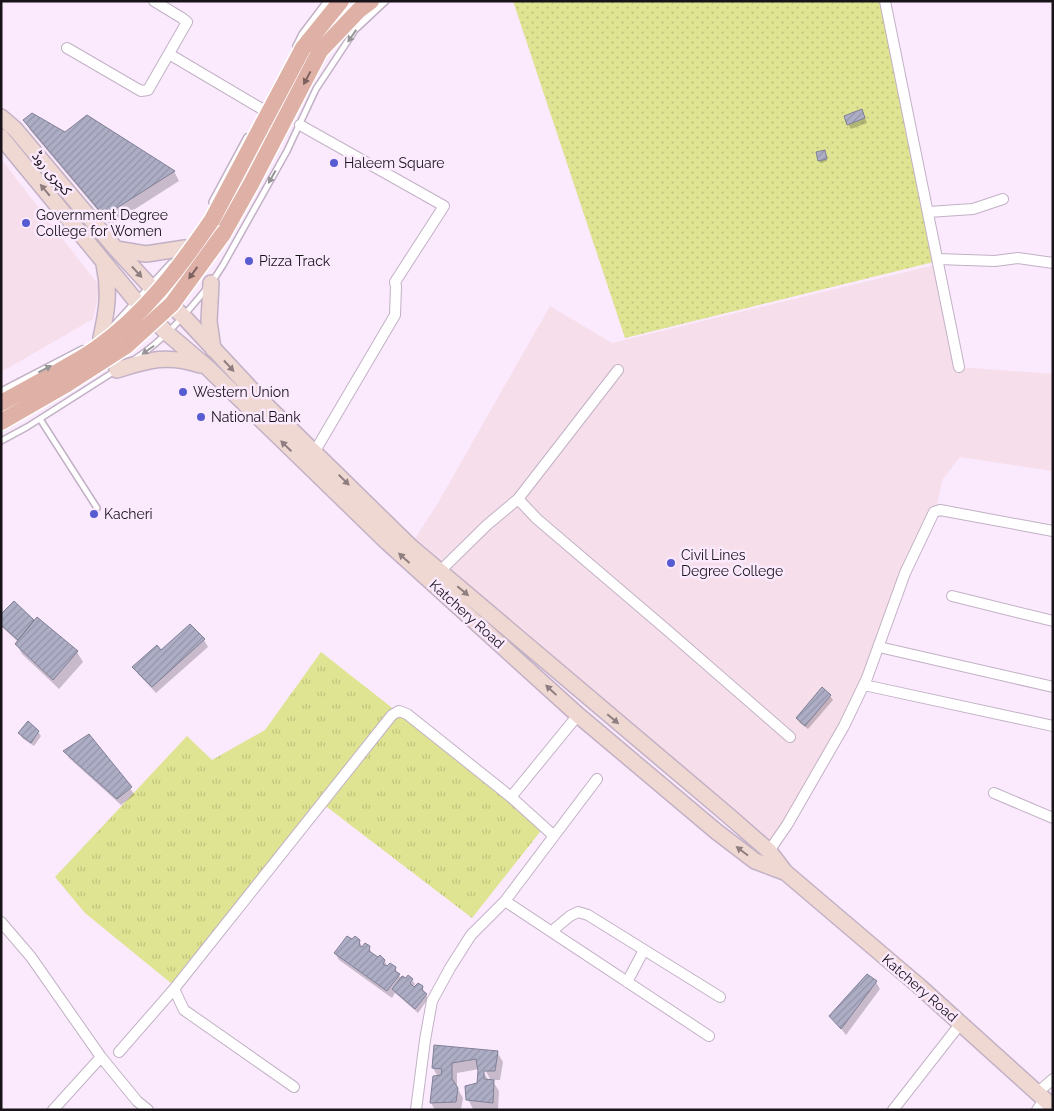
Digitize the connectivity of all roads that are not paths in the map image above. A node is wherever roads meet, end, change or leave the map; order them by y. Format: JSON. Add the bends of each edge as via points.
{"nodes":[{"id":1,"x":154,"y":1,"type":"edge"},
{"id":2,"x":327,"y":1,"type":"edge"},
{"id":3,"x":341,"y":1,"type":"edge"},
{"id":4,"x":371,"y":1,"type":"edge"},
{"id":5,"x":386,"y":1,"type":"edge"},
{"id":6,"x":885,"y":1,"type":"edge"},
{"id":7,"x":67,"y":48,"type":"dead end"},
{"id":8,"x":294,"y":50,"type":"dead end"},
{"id":9,"x":168,"y":54,"type":"junction"},
{"id":10,"x":262,"y":109,"type":"dead end"},
{"id":11,"x":1,"y":117,"type":"edge"},
{"id":12,"x":300,"y":125,"type":"junction"},
{"id":13,"x":249,"y":134,"type":"dead end"},
{"id":14,"x":1,"y":137,"type":"edge"},
{"id":15,"x":1004,"y":199,"type":"dead end"},
{"id":16,"x":928,"y":212,"type":"junction"},
{"id":17,"x":207,"y":218,"type":"junction"},
{"id":18,"x":116,"y":249,"type":"junction"},
{"id":19,"x":182,"y":251,"type":"joint"},
{"id":20,"x":938,"y":259,"type":"junction"},
{"id":21,"x":103,"y":260,"type":"junction"},
{"id":22,"x":173,"y":261,"type":"dead end"},
{"id":23,"x":1053,"y":262,"type":"edge"},
{"id":24,"x":211,"y":283,"type":"junction"},
{"id":25,"x":151,"y":287,"type":"junction"},
{"id":26,"x":136,"y":301,"type":"junction"},
{"id":27,"x":184,"y":317,"type":"junction"},
{"id":28,"x":168,"y":333,"type":"junction"},
{"id":29,"x":97,"y":341,"type":"joint"},
{"id":30,"x":85,"y":347,"type":"dead end"},
{"id":31,"x":213,"y":349,"type":"junction"},
{"id":32,"x":206,"y":367,"type":"junction"},
{"id":33,"x":959,"y":367,"type":"dead end"},
{"id":34,"x":117,"y":370,"type":"junction"},
{"id":35,"x":618,"y":370,"type":"dead end"},
{"id":36,"x":1,"y":391,"type":"edge"},
{"id":37,"x":1,"y":403,"type":"edge"},
{"id":38,"x":40,"y":419,"type":"junction"},
{"id":39,"x":1,"y":422,"type":"edge"},
{"id":40,"x":1,"y":441,"type":"edge"},
{"id":41,"x":314,"y":451,"type":"junction"},
{"id":42,"x":518,"y":499,"type":"junction"},
{"id":43,"x":97,"y":508,"type":"dead end"},
{"id":44,"x":1053,"y":531,"type":"edge"},
{"id":45,"x":392,"y":537,"type":"junction"},
{"id":46,"x":435,"y":576,"type":"junction"},
{"id":47,"x":952,"y":596,"type":"dead end"},
{"id":48,"x":1053,"y":621,"type":"edge"},
{"id":49,"x":879,"y":647,"type":"junction"},
{"id":50,"x":542,"y":658,"type":"junction"},
{"id":51,"x":531,"y":672,"type":"junction"},
{"id":52,"x":864,"y":685,"type":"junction"},
{"id":53,"x":1053,"y":687,"type":"edge"},
{"id":54,"x":578,"y":715,"type":"junction"},
{"id":55,"x":1053,"y":726,"type":"edge"},
{"id":56,"x":630,"y":733,"type":"junction"},
{"id":57,"x":790,"y":737,"type":"dead end"},
{"id":58,"x":618,"y":749,"type":"junction"},
{"id":59,"x":597,"y":779,"type":"dead end"},
{"id":60,"x":994,"y":793,"type":"dead end"},
{"id":61,"x":512,"y":797,"type":"junction"},
{"id":62,"x":729,"y":816,"type":"junction"},
{"id":63,"x":1053,"y":818,"type":"edge"},
{"id":64,"x":717,"y":832,"type":"junction"},
{"id":65,"x":553,"y":835,"type":"junction"},
{"id":66,"x":769,"y":851,"type":"junction"},
{"id":67,"x":785,"y":872,"type":"junction"},
{"id":68,"x":505,"y":901,"type":"junction"},
{"id":69,"x":1,"y":922,"type":"edge"},
{"id":70,"x":552,"y":931,"type":"junction"},
{"id":71,"x":644,"y":950,"type":"junction"},
{"id":72,"x":627,"y":982,"type":"junction"},
{"id":73,"x":174,"y":989,"type":"junction"},
{"id":74,"x":720,"y":997,"type":"dead end"},
{"id":75,"x":961,"y":1024,"type":"junction"},
{"id":76,"x":709,"y":1036,"type":"dead end"},
{"id":77,"x":119,"y":1052,"type":"dead end"},
{"id":78,"x":100,"y":1057,"type":"junction"},
{"id":79,"x":1053,"y":1079,"type":"edge"},
{"id":80,"x":294,"y":1087,"type":"dead end"},
{"id":81,"x":1043,"y":1102,"type":"edge"},
{"id":82,"x":53,"y":1110,"type":"edge"},
{"id":83,"x":148,"y":1110,"type":"edge"},
{"id":84,"x":416,"y":1110,"type":"edge"},
{"id":85,"x":893,"y":1110,"type":"edge"}],
"edges":[{"from":1,"to":9,"type":"street","via":[[187,22]]},
{"from":2,"to":8,"type":"lane"},
{"from":3,"to":17,"type":"main road","via":[[304,48]]},
{"from":4,"to":39,"type":"main road","one_way":true,"bridge":true,"via":[[320,52],[223,234],[172,304],[126,346]]},
{"from":5,"to":12,"type":"lane","one_way":true,"via":[[355,30],[316,90]]},
{"from":6,"to":16,"type":"street"},
{"from":7,"to":9,"type":"street","via":[[141,91],[148,90]]},
{"from":9,"to":10,"type":"street"},
{"from":11,"to":18,"type":"main road","name":"کچری روڈ","via":[[15,129]]},
{"from":12,"to":24,"type":"lane","one_way":true},
{"from":12,"to":41,"type":"street","via":[[444,206],[395,282],[395,315]]},
{"from":13,"to":17,"type":"lane"},
{"from":21,"to":14,"type":"main road","name":"کچری روڈ","one_way":true},
{"from":15,"to":16,"type":"street","via":[[974,209]]},
{"from":16,"to":20,"type":"street"},
{"from":17,"to":19,"type":"lane"},
{"from":17,"to":37,"type":"main road","bridge":true,"via":[[178,269],[118,332],[96,349]]},
{"from":18,"to":19,"type":"main road","via":[[146,254]]},
{"from":18,"to":25,"type":"main road","name":"کچری روڈ","one_way":true},
{"from":20,"to":23,"type":"street","via":[[995,261],[1018,258]]},
{"from":20,"to":33,"type":"street"},
{"from":21,"to":26,"type":"main road","name":"کچری روڈ"},
{"from":21,"to":29,"type":"main road","via":[[108,284],[107,308]]},
{"from":22,"to":25,"type":"lane"},
{"from":24,"to":27,"type":"lane"},
{"from":24,"to":31,"type":"main road","via":[[209,322]]},
{"from":25,"to":26,"type":"lane"},
{"from":25,"to":27,"type":"main road","name":"کچری روڈ"},
{"from":26,"to":28,"type":"main road","name":"کچری روڈ"},
{"from":26,"to":29,"type":"lane"},
{"from":27,"to":28,"type":"lane"},
{"from":27,"to":31,"type":"main road","name":"Katchery Road"},
{"from":28,"to":32,"type":"main road","name":"Katchery Road"},
{"from":28,"to":34,"type":"lane","one_way":true,"via":[[152,348]]},
{"from":36,"to":30,"type":"lane","one_way":true},
{"from":31,"to":41,"type":"main road","name":"Katchery Road","one_way":true},
{"from":32,"to":34,"type":"main road","via":[[168,358]]},
{"from":45,"to":32,"type":"main road","name":"Katchery Road","one_way":true},
{"from":34,"to":38,"type":"lane"},
{"from":35,"to":42,"type":"street"},
{"from":38,"to":40,"type":"lane"},
{"from":38,"to":43,"type":"lane"},
{"from":41,"to":45,"type":"main road","name":"Katchery Road","one_way":true},
{"from":42,"to":46,"type":"street"},
{"from":42,"to":57,"type":"street","via":[[537,519]]},
{"from":44,"to":49,"type":"street","via":[[936,510],[905,573]]},
{"from":45,"to":46,"type":"main road","name":"Katchery Road"},
{"from":46,"to":50,"type":"main road","name":"Katchery Road","one_way":true},
{"from":46,"to":51,"type":"main road","name":"Katchery Road"},
{"from":47,"to":48,"type":"street"},
{"from":49,"to":52,"type":"street"},
{"from":49,"to":53,"type":"street"},
{"from":50,"to":51,"type":"main road"},
{"from":50,"to":56,"type":"main road","name":"Katchery Road","one_way":true},
{"from":54,"to":51,"type":"main road","name":"Katchery Road","one_way":true},
{"from":52,"to":55,"type":"street"},
{"from":52,"to":66,"type":"street","via":[[844,726]]},
{"from":54,"to":58,"type":"main road","name":"Katchery Road"},
{"from":54,"to":61,"type":"street"},
{"from":56,"to":58,"type":"main road"},
{"from":56,"to":62,"type":"main road","name":"Katchery Road"},
{"from":58,"to":64,"type":"main road","name":"Katchery Road"},
{"from":59,"to":65,"type":"street"},
{"from":60,"to":63,"type":"street"},
{"from":61,"to":65,"type":"street"},
{"from":61,"to":73,"type":"street","via":[[407,714],[392,714]]},
{"from":62,"to":64,"type":"main road"},
{"from":62,"to":66,"type":"main road","name":"Katchery Road"},
{"from":67,"to":64,"type":"main road","name":"Katchery Road","one_way":true,"via":[[756,861]]},
{"from":65,"to":68,"type":"street"},
{"from":66,"to":67,"type":"main road","name":"Katchery Road"},
{"from":67,"to":75,"type":"main road","name":"Katchery Road"},
{"from":68,"to":70,"type":"street"},
{"from":68,"to":84,"type":"street","via":[[471,935],[432,1001]]},
{"from":69,"to":78,"type":"street","via":[[31,957]]},
{"from":70,"to":71,"type":"street","via":[[578,912]]},
{"from":70,"to":72,"type":"street"},
{"from":71,"to":72,"type":"street"},
{"from":71,"to":74,"type":"street"},
{"from":72,"to":76,"type":"street"},
{"from":73,"to":77,"type":"street"},
{"from":73,"to":80,"type":"street","via":[[184,1010]]},
{"from":75,"to":81,"type":"main road","name":"Katchery Road"},
{"from":75,"to":85,"type":"street"},
{"from":78,"to":82,"type":"street"},
{"from":78,"to":83,"type":"street"},
{"from":79,"to":81,"type":"street"}]}
